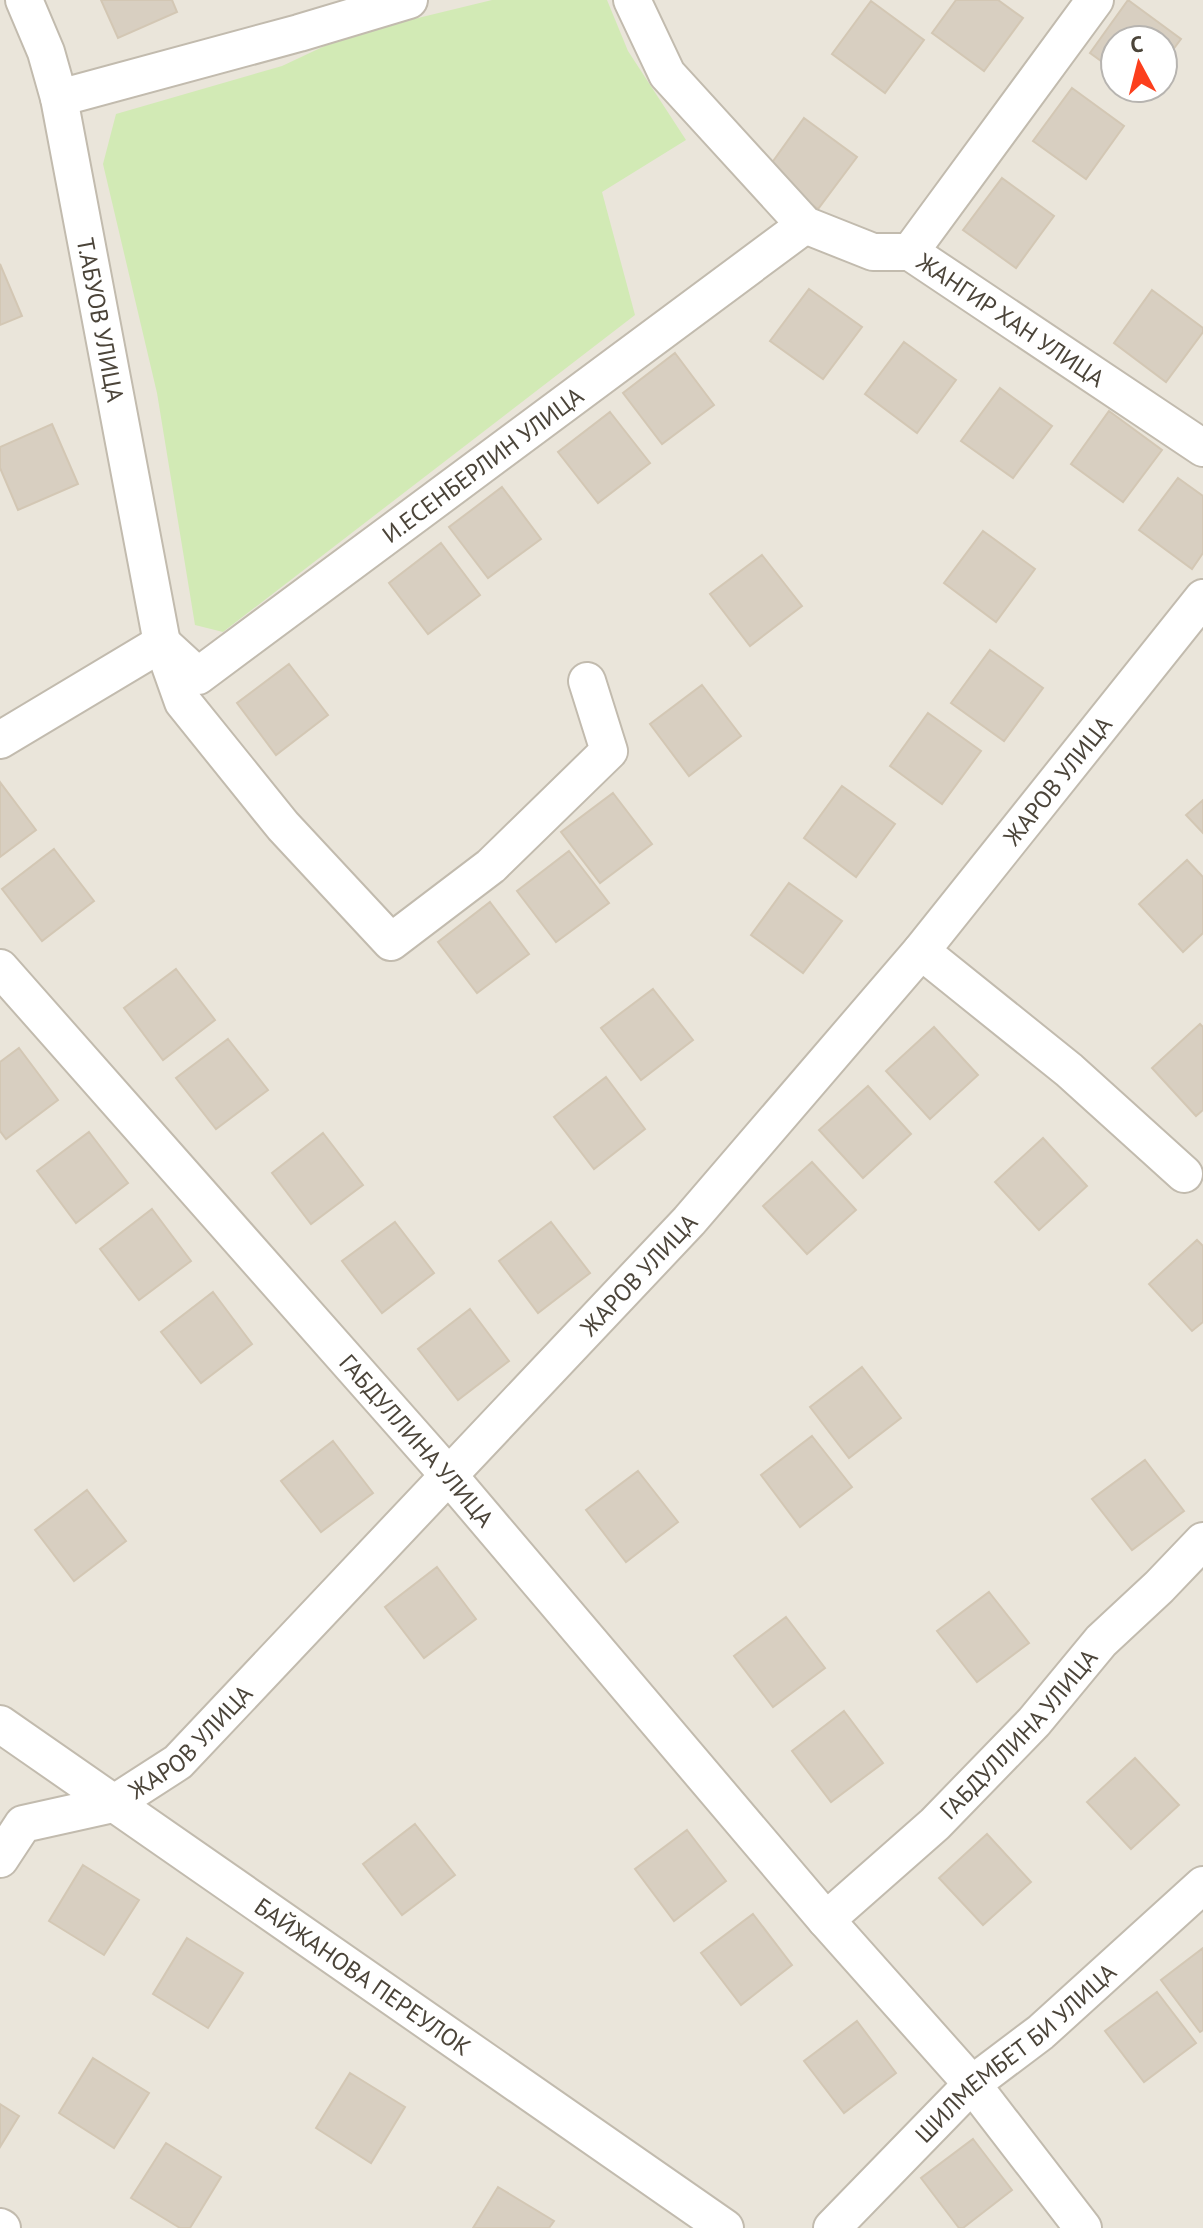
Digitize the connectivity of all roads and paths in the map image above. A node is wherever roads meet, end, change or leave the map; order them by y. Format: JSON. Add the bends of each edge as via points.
{"nodes":[{"id":1,"x":24,"y":0,"type":"edge"},
{"id":2,"x":409,"y":0,"type":"edge"},
{"id":3,"x":632,"y":0,"type":"edge"},
{"id":4,"x":1095,"y":0,"type":"edge"},
{"id":5,"x":59,"y":98,"type":"junction"},
{"id":6,"x":805,"y":225,"type":"junction"},
{"id":7,"x":910,"y":252,"type":"junction"},
{"id":8,"x":1203,"y":448,"type":"edge"},
{"id":9,"x":1203,"y":598,"type":"edge"},
{"id":10,"x":162,"y":643,"type":"junction"},
{"id":11,"x":587,"y":681,"type":"dead end"},
{"id":12,"x":0,"y":740,"type":"edge"},
{"id":13,"x":921,"y":951,"type":"junction"},
{"id":14,"x":0,"y":968,"type":"edge"},
{"id":15,"x":1184,"y":1174,"type":"dead end"},
{"id":16,"x":450,"y":1477,"type":"junction"},
{"id":17,"x":1203,"y":1541,"type":"edge"},
{"id":18,"x":0,"y":1724,"type":"edge"},
{"id":19,"x":113,"y":1804,"type":"junction"},
{"id":20,"x":0,"y":1859,"type":"edge"},
{"id":21,"x":1203,"y":1885,"type":"edge"},
{"id":22,"x":826,"y":1920,"type":"junction"},
{"id":23,"x":972,"y":2084,"type":"junction"},
{"id":24,"x":725,"y":2228,"type":"edge"},
{"id":25,"x":832,"y":2228,"type":"edge"},
{"id":26,"x":1083,"y":2228,"type":"edge"}],
"edges":[{"from":1,"to":5,"type":"street","name":"Т.АБУОВ УЛИЦА"},
{"from":2,"to":5,"type":"street"},
{"from":3,"to":6,"type":"street","name":"ЖАНГИР ХАН УЛИЦА","via":[[667,74]]},
{"from":4,"to":7,"type":"street"},
{"from":5,"to":10,"type":"street","name":"Т.АБУОВ УЛИЦА"},
{"from":6,"to":7,"type":"street","name":"ЖАНГИР ХАН УЛИЦА","via":[[873,252]]},
{"from":6,"to":10,"type":"street","name":"И.ЕСЕНБЕРЛИН УЛИЦА","via":[[198,676]]},
{"from":7,"to":8,"type":"street","name":"ЖАНГИР ХАН УЛИЦА"},
{"from":9,"to":13,"type":"street","name":"ЖАРОВ УЛИЦА"},
{"from":10,"to":11,"type":"street","via":[[183,702],[283,826],[391,942],[491,866],[609,751]]},
{"from":10,"to":12,"type":"street"},
{"from":13,"to":15,"type":"street","via":[[1069,1070]]},
{"from":13,"to":16,"type":"street","name":"ЖАРОВ УЛИЦА","via":[[689,1221]]},
{"from":14,"to":16,"type":"street","name":"ГАБДУЛЛИНА УЛИЦА"},
{"from":16,"to":19,"type":"street","name":"ЖАРОВ УЛИЦА","via":[[178,1762]]},
{"from":16,"to":22,"type":"street","name":"ГАБДУЛЛИНА УЛИЦА"},
{"from":17,"to":22,"type":"street","name":"ГАБДУЛЛИНА УЛИЦА","via":[[1101,1641],[1034,1722],[935,1824]]},
{"from":18,"to":19,"type":"street","name":"БАЙЖАНОВА ПЕРЕУЛОК"},
{"from":19,"to":20,"type":"street","name":"ЖАРОВ УЛИЦА","via":[[23,1824]]},
{"from":19,"to":24,"type":"street","name":"БАЙЖАНОВА ПЕРЕУЛОК"},
{"from":21,"to":23,"type":"street","name":"ШИЛМЕМБЕТ БИ УЛИЦА","via":[[1041,2032]]},
{"from":22,"to":23,"type":"street","name":"ГАБДУЛЛИНА УЛИЦА"},
{"from":23,"to":25,"type":"street","name":"ШИЛМЕМБЕТ БИ УЛИЦА"},
{"from":23,"to":26,"type":"street","name":"ГАБДУЛЛИНА УЛИЦА"}]}
